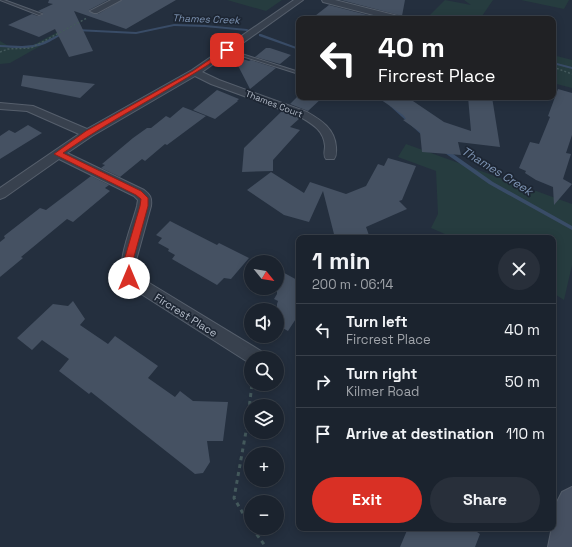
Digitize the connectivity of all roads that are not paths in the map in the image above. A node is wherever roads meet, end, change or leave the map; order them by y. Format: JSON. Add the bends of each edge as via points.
{"nodes":[{"id":1,"x":1,"y":0,"type":"edge"},
{"id":2,"x":117,"y":0,"type":"edge"},
{"id":3,"x":299,"y":0,"type":"edge"},
{"id":4,"x":326,"y":0,"type":"edge"},
{"id":5,"x":94,"y":11,"type":"dead end"},
{"id":6,"x":40,"y":14,"type":"dead end"},
{"id":7,"x":387,"y":16,"type":"edge"},
{"id":8,"x":227,"y":50,"type":"junction"},
{"id":9,"x":195,"y":72,"type":"junction"},
{"id":10,"x":296,"y":72,"type":"edge"},
{"id":11,"x":0,"y":106,"type":"edge"},
{"id":12,"x":88,"y":133,"type":"junction"},
{"id":13,"x":58,"y":154,"type":"junction"},
{"id":14,"x":330,"y":156,"type":"dead end"},
{"id":15,"x":0,"y":194,"type":"edge"},
{"id":16,"x":245,"y":351,"type":"edge"},
{"id":17,"x":572,"y":502,"type":"edge"},
{"id":18,"x":564,"y":547,"type":"edge"}],
"edges":[{"from":1,"to":6,"type":"lane"},
{"from":2,"to":5,"type":"street"},
{"from":3,"to":8,"type":"street"},
{"from":4,"to":7,"type":"street"},
{"from":8,"to":9,"type":"street"},
{"from":8,"to":10,"type":"lane"},
{"from":9,"to":12,"type":"street"},
{"from":9,"to":14,"type":"street","name":"Thames Court","via":[[215,82],[303,114],[322,126],[329,136]]},
{"from":11,"to":12,"type":"street","via":[[29,108]]},
{"from":12,"to":13,"type":"street"},
{"from":13,"to":15,"type":"street"},
{"from":13,"to":16,"type":"street","name":"Fircrest Place","via":[[139,193],[144,198],[128,264],[129,278]]},
{"from":17,"to":18,"type":"street"}]}
